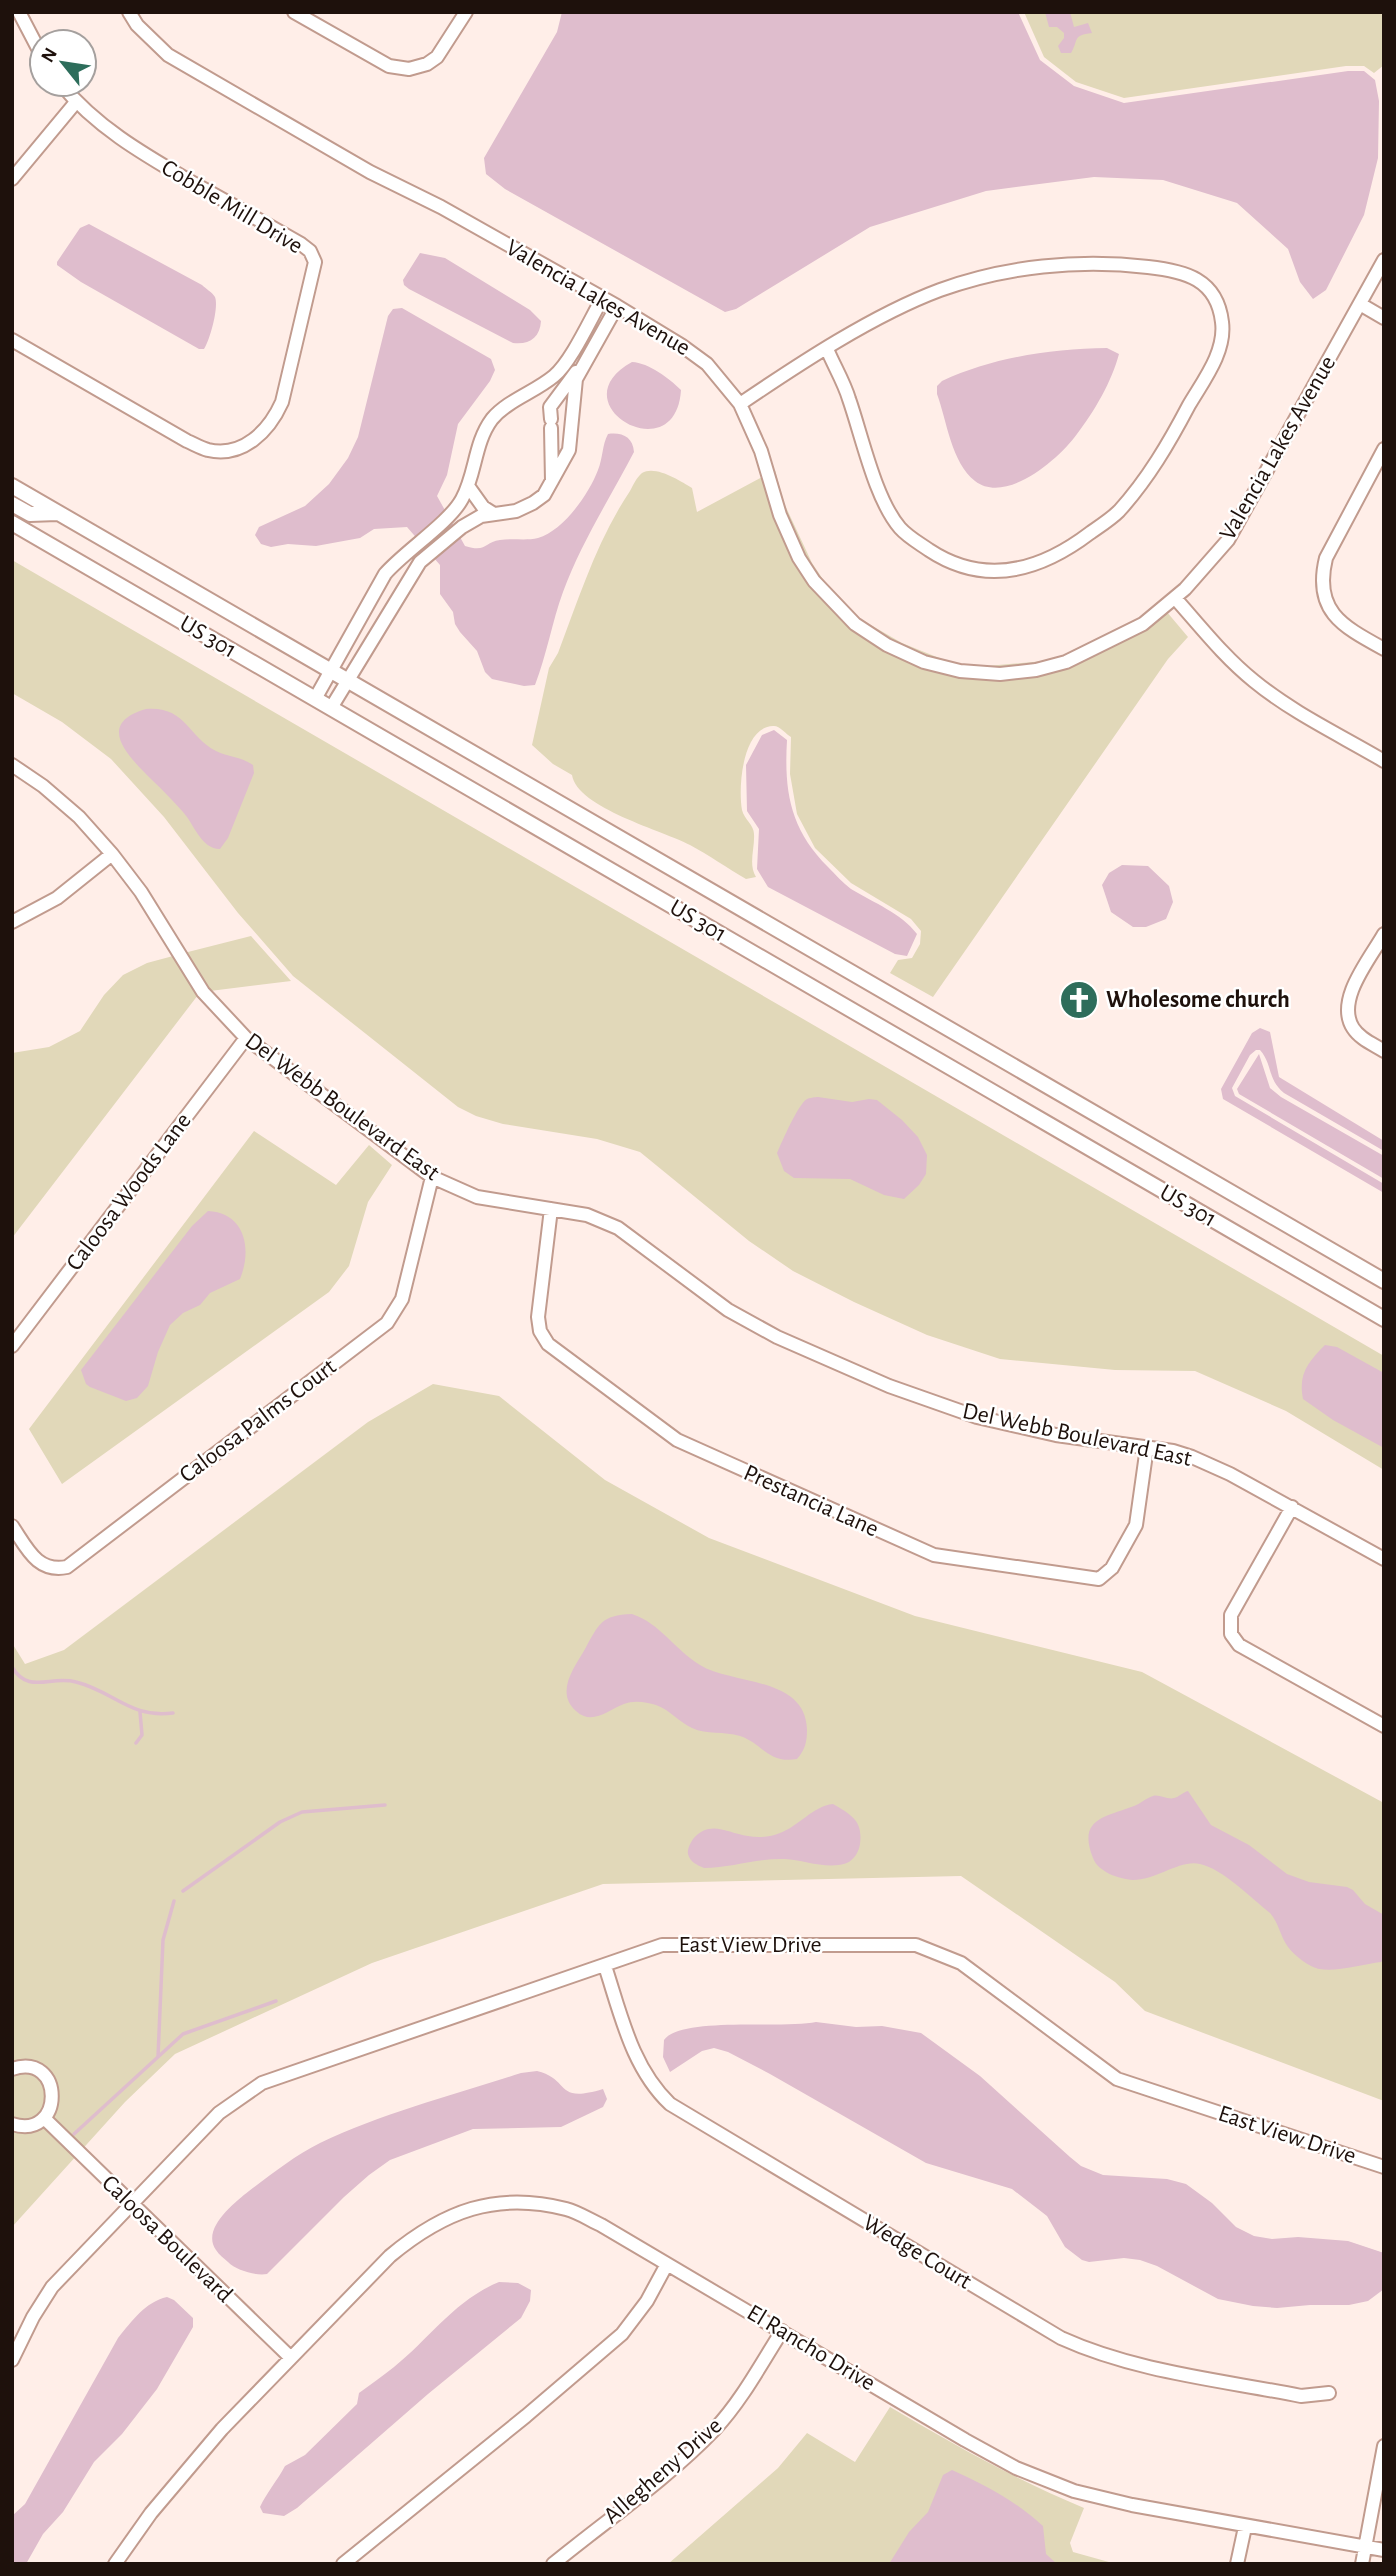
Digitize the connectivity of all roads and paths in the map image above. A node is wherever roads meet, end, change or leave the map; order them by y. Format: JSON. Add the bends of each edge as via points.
{"nodes":[{"id":1,"x":19,"y":12,"type":"edge"},
{"id":2,"x":129,"y":12,"type":"edge"},
{"id":3,"x":294,"y":12,"type":"edge"},
{"id":4,"x":466,"y":12,"type":"edge"},
{"id":5,"x":28,"y":29,"type":"edge"},
{"id":6,"x":73,"y":98,"type":"edge"},
{"id":7,"x":76,"y":102,"type":"junction"},
{"id":8,"x":12,"y":179,"type":"edge"},
{"id":9,"x":1384,"y":260,"type":"edge"},
{"id":10,"x":602,"y":299,"type":"junction"},
{"id":11,"x":1360,"y":304,"type":"junction"},
{"id":12,"x":617,"y":306,"type":"junction"},
{"id":13,"x":1384,"y":318,"type":"edge"},
{"id":14,"x":12,"y":340,"type":"edge"},
{"id":15,"x":827,"y":349,"type":"junction"},
{"id":16,"x":587,"y":357,"type":"junction"},
{"id":17,"x":740,"y":404,"type":"junction"},
{"id":18,"x":1384,"y":449,"type":"edge"},
{"id":19,"x":552,"y":481,"type":"junction"},
{"id":20,"x":12,"y":486,"type":"edge"},
{"id":21,"x":468,"y":486,"type":"junction"},
{"id":22,"x":12,"y":504,"type":"edge"},
{"id":23,"x":58,"y":512,"type":"junction"},
{"id":24,"x":494,"y":514,"type":"junction"},
{"id":25,"x":12,"y":523,"type":"edge"},
{"id":26,"x":1175,"y":598,"type":"junction"},
{"id":27,"x":1384,"y":649,"type":"edge"},
{"id":28,"x":330,"y":671,"type":"junction"},
{"id":29,"x":347,"y":682,"type":"junction"},
{"id":30,"x":315,"y":699,"type":"junction"},
{"id":31,"x":331,"y":708,"type":"junction"},
{"id":32,"x":1384,"y":761,"type":"edge"},
{"id":33,"x":12,"y":765,"type":"edge"},
{"id":34,"x":112,"y":854,"type":"junction"},
{"id":35,"x":12,"y":922,"type":"edge"},
{"id":36,"x":1384,"y":934,"type":"edge"},
{"id":37,"x":246,"y":1038,"type":"junction"},
{"id":38,"x":1384,"y":1051,"type":"edge"},
{"id":39,"x":432,"y":1177,"type":"junction"},
{"id":40,"x":551,"y":1209,"type":"junction"},
{"id":41,"x":1384,"y":1281,"type":"edge"},
{"id":42,"x":1384,"y":1319,"type":"edge"},
{"id":43,"x":12,"y":1346,"type":"edge"},
{"id":44,"x":1147,"y":1447,"type":"junction"},
{"id":45,"x":1292,"y":1507,"type":"junction"},
{"id":46,"x":12,"y":1526,"type":"edge"},
{"id":47,"x":1384,"y":1559,"type":"edge"},
{"id":48,"x":1384,"y":1726,"type":"edge"},
{"id":49,"x":605,"y":1966,"type":"junction"},
{"id":50,"x":12,"y":2069,"type":"edge"},
{"id":51,"x":44,"y":2118,"type":"junction"},
{"id":52,"x":12,"y":2124,"type":"edge"},
{"id":53,"x":1384,"y":2167,"type":"edge"},
{"id":54,"x":131,"y":2203,"type":"junction"},
{"id":55,"x":667,"y":2263,"type":"junction"},
{"id":56,"x":782,"y":2330,"type":"junction"},
{"id":57,"x":291,"y":2358,"type":"junction"},
{"id":58,"x":12,"y":2360,"type":"edge"},
{"id":59,"x":1329,"y":2393,"type":"dead end"},
{"id":60,"x":1384,"y":2446,"type":"edge"},
{"id":61,"x":1245,"y":2527,"type":"junction"},
{"id":62,"x":1367,"y":2546,"type":"junction"},
{"id":63,"x":1384,"y":2550,"type":"edge"},
{"id":64,"x":115,"y":2564,"type":"edge"},
{"id":65,"x":343,"y":2564,"type":"edge"},
{"id":66,"x":553,"y":2564,"type":"edge"},
{"id":67,"x":1237,"y":2564,"type":"edge"},
{"id":68,"x":1362,"y":2564,"type":"edge"}],
"edges":[{"from":1,"to":5,"type":"street"},
{"from":2,"to":10,"type":"street","name":"Valencia Lakes Avenue","via":[[168,55]]},
{"from":3,"to":4,"type":"street","via":[[388,65],[409,69],[437,57]]},
{"from":6,"to":7,"type":"street","name":"Cobble Mill Drive"},
{"from":7,"to":8,"type":"street"},
{"from":7,"to":14,"type":"street","name":"Cobble Mill Drive","via":[[137,151],[310,251],[315,262],[282,402],[274,420],[256,438],[228,451],[208,450]]},
{"from":9,"to":11,"type":"street","name":"Valencia Lakes Avenue"},
{"from":10,"to":12,"type":"street","name":"Valencia Lakes Avenue"},
{"from":10,"to":21,"type":"street","via":[[556,375],[492,419],[480,441]]},
{"from":11,"to":13,"type":"street"},
{"from":11,"to":26,"type":"street","name":"Valencia Lakes Avenue","via":[[1228,540]]},
{"from":12,"to":16,"type":"street"},
{"from":12,"to":17,"type":"street","name":"Valencia Lakes Avenue","via":[[707,364]]},
{"from":15,"to":15,"type":"street","via":[[848,394],[884,501],[900,527],[945,561],[978,571],[1013,571],[1069,549],[1117,513],[1159,459],[1214,360],[1222,342],[1222,321],[1212,293],[1197,278],[1178,270],[1052,264],[941,290]]},
{"from":15,"to":17,"type":"street"},
{"from":16,"to":19,"type":"street","via":[[576,379],[569,450]]},
{"from":16,"to":19,"type":"street","via":[[550,407]]},
{"from":17,"to":26,"type":"street","name":"Valencia Lakes Avenue","via":[[799,558],[836,606],[887,646],[960,671],[1000,674],[1036,670],[1066,662],[1143,624]]},
{"from":18,"to":27,"type":"street","via":[[1326,558],[1321,577],[1323,596],[1335,617]]},
{"from":19,"to":24,"type":"street","via":[[533,503]]},
{"from":20,"to":23,"type":"main road","number":"US 301"},
{"from":21,"to":24,"type":"street"},
{"from":21,"to":28,"type":"street","via":[[450,514],[385,574]]},
{"from":22,"to":23,"type":"main road","via":[[30,514]]},
{"from":23,"to":28,"type":"main road","number":"US 301"},
{"from":24,"to":29,"type":"street","via":[[463,527],[420,562]]},
{"from":25,"to":30,"type":"main road","name":"US 301","number":"US 301"},
{"from":26,"to":32,"type":"street","via":[[1253,680],[1280,701]]},
{"from":28,"to":29,"type":"main road","number":"US 301"},
{"from":28,"to":30,"type":"street"},
{"from":29,"to":31,"type":"street"},
{"from":29,"to":41,"type":"main road","number":"US 301"},
{"from":30,"to":31,"type":"main road","name":"US 301","number":"US 301"},
{"from":31,"to":42,"type":"main road","name":"US 301","number":"US 301"},
{"from":33,"to":34,"type":"street","name":"Del Webb Boulevard East","via":[[79,817]]},
{"from":34,"to":35,"type":"street","via":[[57,898]]},
{"from":34,"to":37,"type":"street","name":"Del Webb Boulevard East","via":[[203,992]]},
{"from":36,"to":38,"type":"street","via":[[1347,1003],[1353,1027]]},
{"from":37,"to":39,"type":"street","name":"Del Webb Boulevard East"},
{"from":37,"to":43,"type":"street","name":"Caloosa Woods Lane"},
{"from":39,"to":40,"type":"street","name":"Del Webb Boulevard East","via":[[477,1196]]},
{"from":39,"to":46,"type":"street","name":"Caloosa Palms Court","via":[[402,1299],[387,1323],[67,1567],[42,1566]]},
{"from":40,"to":44,"type":"street","name":"Del Webb Boulevard East","via":[[587,1215],[618,1228],[728,1310],[889,1386],[977,1417],[1056,1435]]},
{"from":40,"to":44,"type":"street","name":"Prestancia Lane","via":[[538,1317],[548,1344],[677,1440],[934,1555],[1099,1579],[1112,1568],[1136,1525]]},
{"from":44,"to":45,"type":"street","name":"Del Webb Boulevard East","via":[[1192,1457]]},
{"from":45,"to":47,"type":"street","name":"Del Webb Boulevard East"},
{"from":45,"to":48,"type":"street","via":[[1231,1615],[1231,1634],[1239,1645]]},
{"from":49,"to":53,"type":"street","name":"East View Drive","via":[[662,1945],[916,1945],[961,1963],[1117,2079]]},
{"from":49,"to":54,"type":"street","name":"East View Drive","via":[[262,2083],[219,2113]]},
{"from":49,"to":59,"type":"street","name":"Wedge Court","via":[[640,2066],[670,2104],[1061,2338],[1132,2363],[1301,2396]]},
{"from":50,"to":51,"type":"street","via":[[37,2070],[50,2083],[52,2101]]},
{"from":51,"to":52,"type":"street","via":[[28,2126]]},
{"from":51,"to":54,"type":"street","name":"Caloosa Boulevard"},
{"from":54,"to":57,"type":"street","name":"Caloosa Boulevard"},
{"from":54,"to":58,"type":"street","name":"East View Drive","via":[[52,2287]]},
{"from":55,"to":56,"type":"street","name":"El Rancho Drive"},
{"from":55,"to":57,"type":"street","name":"El Rancho Drive","via":[[568,2210],[525,2203],[489,2204],[438,2221],[416,2234]]},
{"from":55,"to":65,"type":"street","via":[[648,2301],[622,2334]]},
{"from":56,"to":61,"type":"street","name":"El Rancho Drive","via":[[1016,2468],[1074,2491]]},
{"from":56,"to":66,"type":"street","name":"Allegheny Drive","via":[[715,2429]]},
{"from":57,"to":64,"type":"street","name":"El Rancho Drive","via":[[222,2429]]},
{"from":60,"to":62,"type":"street"},
{"from":61,"to":62,"type":"street","name":"El Rancho Drive"},
{"from":61,"to":67,"type":"street"},
{"from":62,"to":63,"type":"street","name":"El Rancho Drive"},
{"from":62,"to":68,"type":"street"}]}
